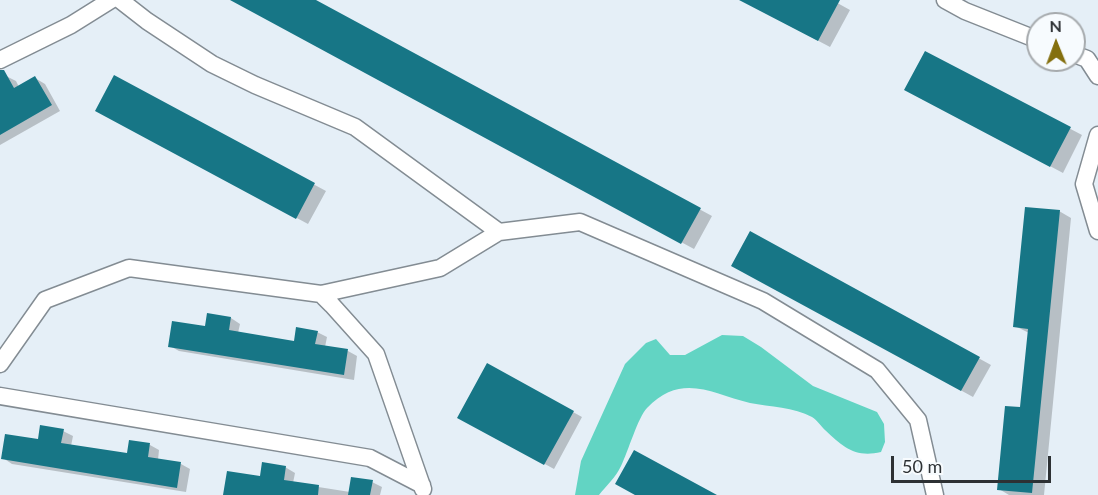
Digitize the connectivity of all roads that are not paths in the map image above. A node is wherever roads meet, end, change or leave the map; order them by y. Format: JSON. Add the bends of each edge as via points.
{"nodes":[{"id":1,"x":111,"y":0,"type":"edge"},
{"id":2,"x":120,"y":0,"type":"edge"},
{"id":3,"x":945,"y":0,"type":"edge"},
{"id":4,"x":1026,"y":35,"type":"edge"},
{"id":5,"x":1086,"y":59,"type":"edge"},
{"id":6,"x":0,"y":60,"type":"edge"},
{"id":7,"x":1098,"y":76,"type":"edge"},
{"id":8,"x":1098,"y":135,"type":"edge"},
{"id":9,"x":1098,"y":231,"type":"edge"},
{"id":10,"x":499,"y":232,"type":"junction"},
{"id":11,"x":321,"y":294,"type":"junction"},
{"id":12,"x":0,"y":364,"type":"edge"},
{"id":13,"x":0,"y":396,"type":"edge"},
{"id":14,"x":423,"y":490,"type":"edge"},
{"id":15,"x":935,"y":495,"type":"edge"}],
"edges":[{"from":1,"to":6,"type":"street"},
{"from":2,"to":10,"type":"street","via":[[212,64],[355,127]]},
{"from":3,"to":4,"type":"street"},
{"from":5,"to":7,"type":"street"},
{"from":8,"to":9,"type":"street","via":[[1084,184]]},
{"from":10,"to":11,"type":"street","via":[[440,268]]},
{"from":10,"to":15,"type":"street","via":[[580,222],[773,306],[877,370],[918,420]]},
{"from":11,"to":12,"type":"street","via":[[129,268],[45,300]]},
{"from":11,"to":14,"type":"street","via":[[376,354]]},
{"from":13,"to":14,"type":"street","via":[[370,458]]}]}
